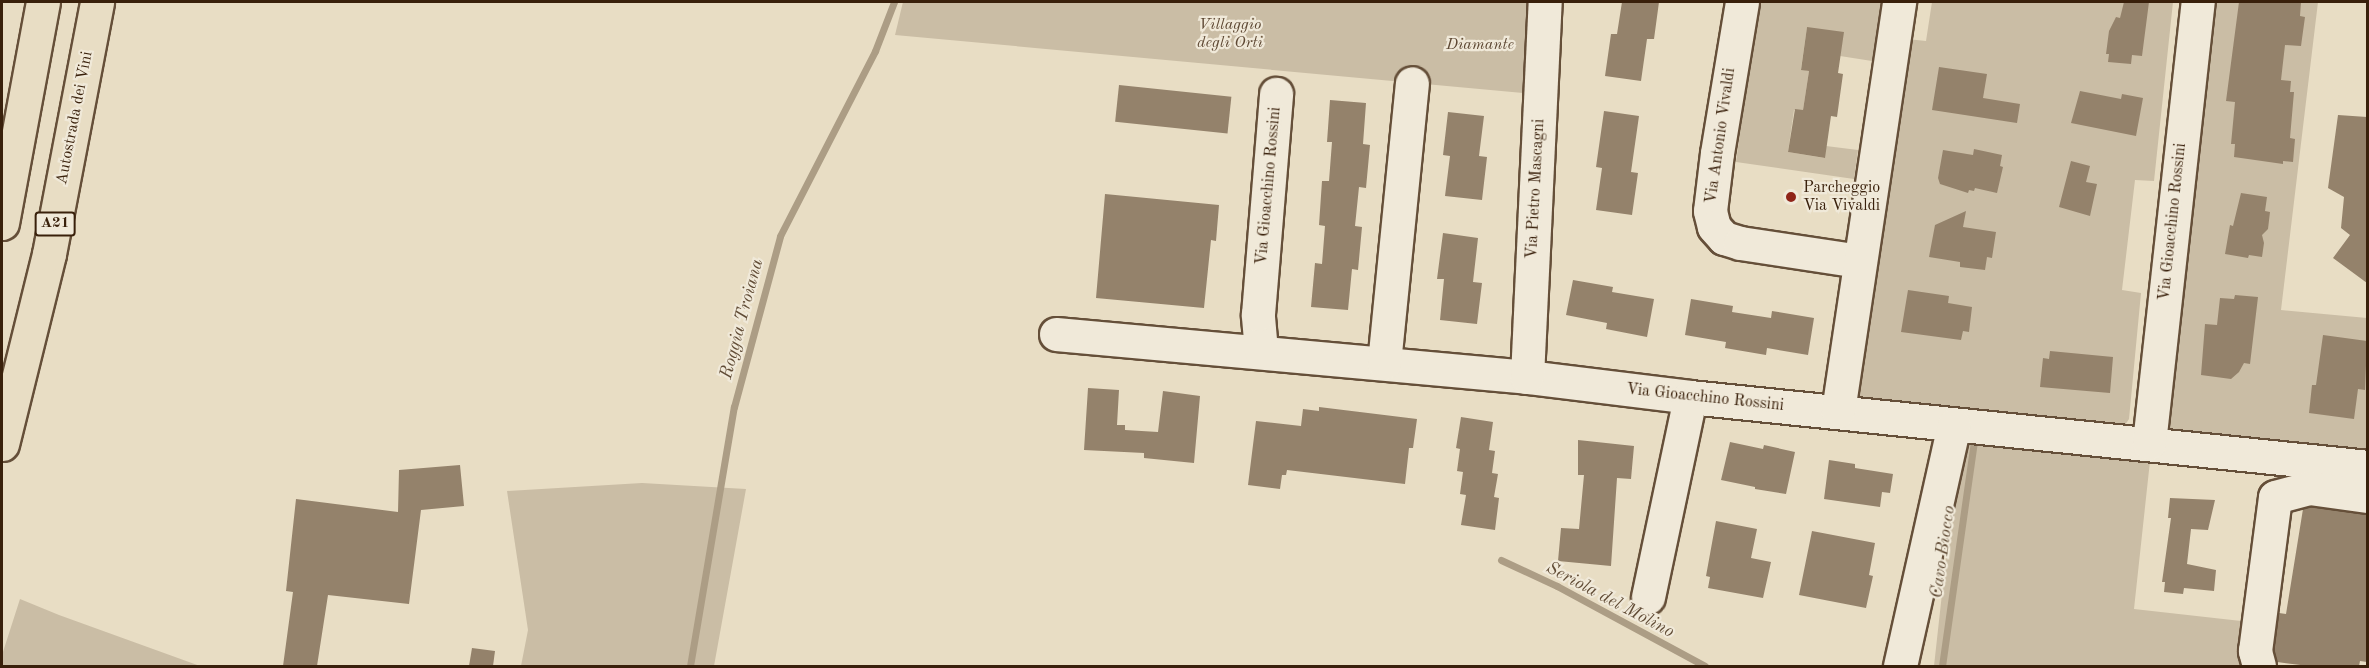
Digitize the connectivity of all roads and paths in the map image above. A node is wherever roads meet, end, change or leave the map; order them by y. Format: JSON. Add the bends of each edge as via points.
{"nodes":[{"id":1,"x":43,"y":2,"type":"edge"},
{"id":2,"x":97,"y":2,"type":"edge"},
{"id":3,"x":1545,"y":2,"type":"edge"},
{"id":4,"x":1742,"y":2,"type":"edge"},
{"id":5,"x":1899,"y":2,"type":"edge"},
{"id":6,"x":2198,"y":2,"type":"edge"},
{"id":7,"x":1412,"y":83,"type":"dead end"},
{"id":8,"x":1276,"y":94,"type":"dead end"},
{"id":9,"x":2,"y":223,"type":"edge"},
{"id":10,"x":1859,"y":261,"type":"junction"},
{"id":11,"x":1056,"y":334,"type":"dead end"},
{"id":12,"x":1261,"y":351,"type":"junction"},
{"id":13,"x":1384,"y":363,"type":"junction"},
{"id":14,"x":1527,"y":378,"type":"junction"},
{"id":15,"x":1690,"y":398,"type":"junction"},
{"id":16,"x":1838,"y":411,"type":"junction"},
{"id":17,"x":1954,"y":425,"type":"junction"},
{"id":18,"x":2149,"y":443,"type":"junction"},
{"id":19,"x":2,"y":444,"type":"edge"},
{"id":20,"x":2367,"y":467,"type":"edge"},
{"id":21,"x":2367,"y":496,"type":"edge"},
{"id":22,"x":1648,"y":597,"type":"dead end"},
{"id":23,"x":1900,"y":666,"type":"edge"},
{"id":24,"x":2259,"y":666,"type":"edge"}],
"edges":[{"from":1,"to":9,"type":"highway"},
{"from":2,"to":19,"type":"highway","name":"Autostrada dei Vini","number":"A21","via":[[49,254]]},
{"from":3,"to":14,"type":"street","name":"Via Pietro Mascagni"},
{"from":4,"to":10,"type":"street","name":"Via Antonio Vivaldi","via":[[1710,211],[1714,227],[1724,238],[1786,242]]},
{"from":5,"to":10,"type":"street"},
{"from":6,"to":18,"type":"street","name":"Via Gioacchino Rossini"},
{"from":7,"to":13,"type":"street"},
{"from":8,"to":12,"type":"street","name":"Via Gioacchino Rossini","via":[[1258,314]]},
{"from":10,"to":16,"type":"street"},
{"from":11,"to":12,"type":"street","name":"Via Gioacchino Rossini"},
{"from":12,"to":13,"type":"street","name":"Via Gioacchino Rossini"},
{"from":13,"to":14,"type":"street","name":"Via Gioacchino Rossini"},
{"from":14,"to":15,"type":"street","name":"Via Gioacchino Rossini"},
{"from":15,"to":16,"type":"street","name":"Via Gioacchino Rossini"},
{"from":15,"to":22,"type":"street"},
{"from":16,"to":17,"type":"street","name":"Via Gioacchino Rossini"},
{"from":17,"to":18,"type":"street","name":"Via Gioacchino Rossini"},
{"from":17,"to":23,"type":"street"},
{"from":18,"to":20,"type":"street","name":"Via Gioacchino Rossini"},
{"from":21,"to":24,"type":"street","via":[[2309,488],[2275,498],[2255,651]]}]}
